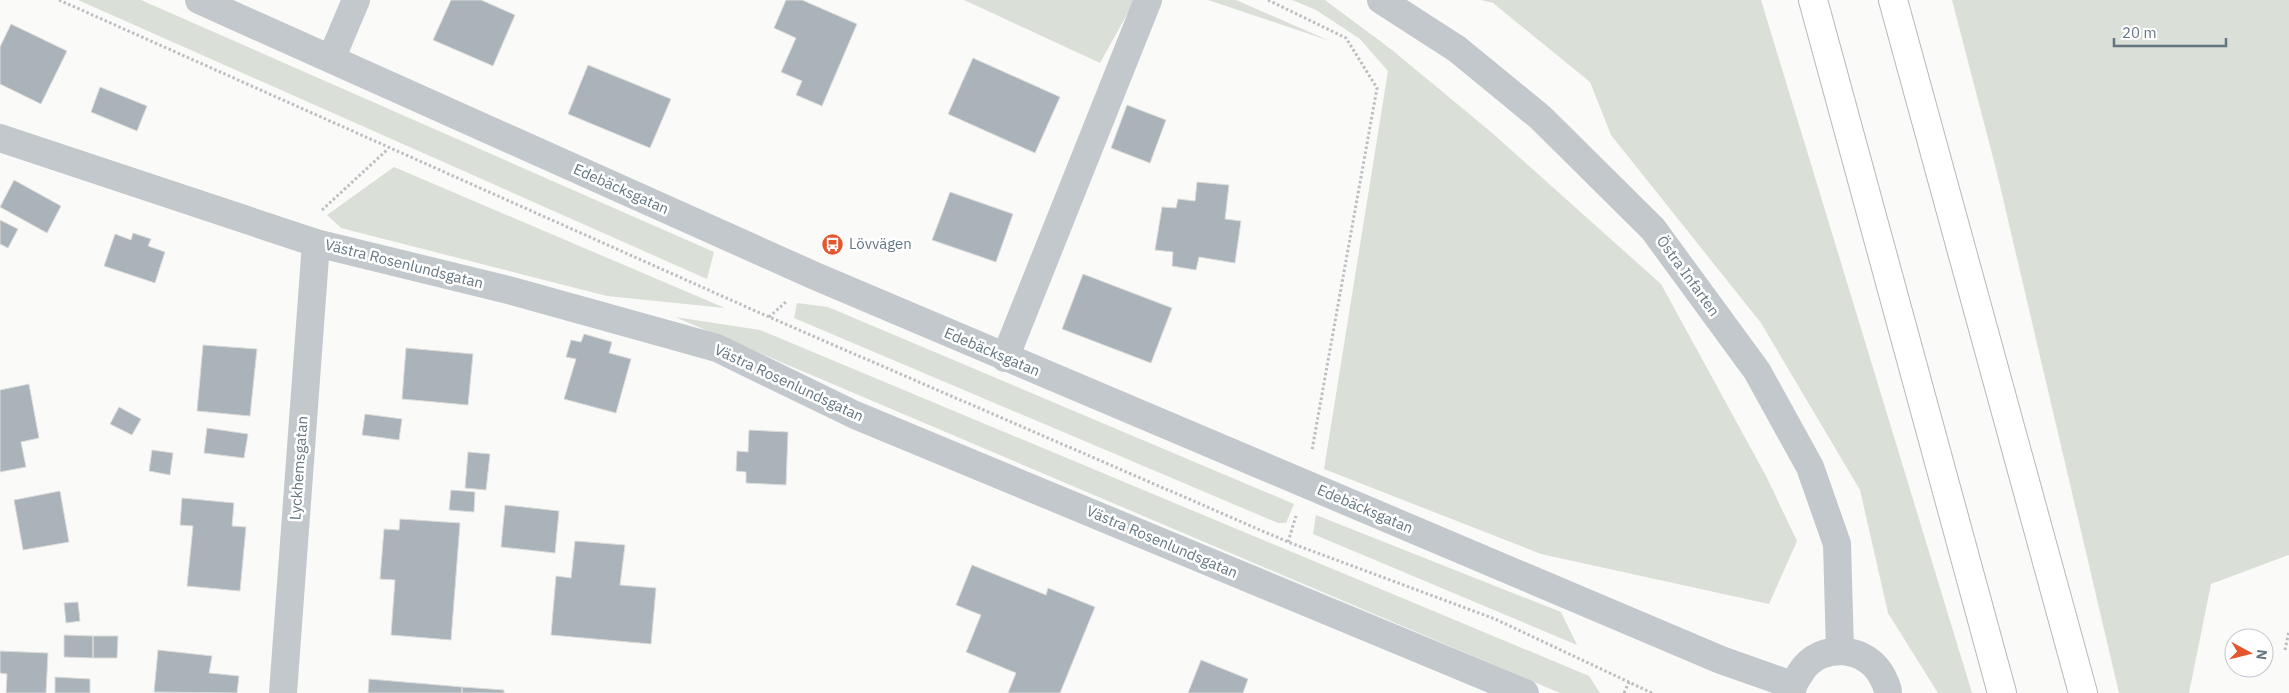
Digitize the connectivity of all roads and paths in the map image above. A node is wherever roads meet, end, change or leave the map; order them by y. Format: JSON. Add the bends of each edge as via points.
{"nodes":[{"id":1,"x":59,"y":0,"type":"edge"},
{"id":2,"x":200,"y":0,"type":"edge"},
{"id":3,"x":356,"y":0,"type":"edge"},
{"id":4,"x":1148,"y":0,"type":"edge"},
{"id":5,"x":1268,"y":0,"type":"edge"},
{"id":6,"x":1382,"y":0,"type":"edge"},
{"id":7,"x":1813,"y":0,"type":"edge"},
{"id":8,"x":1893,"y":0,"type":"edge"},
{"id":9,"x":332,"y":59,"type":"junction"},
{"id":10,"x":0,"y":138,"type":"edge"},
{"id":11,"x":388,"y":149,"type":"junction"},
{"id":12,"x":305,"y":239,"type":"junction"},
{"id":13,"x":1005,"y":358,"type":"junction"},
{"id":14,"x":1306,"y":484,"type":"junction"},
{"id":15,"x":1288,"y":542,"type":"junction"},
{"id":16,"x":2289,"y":631,"type":"edge"},
{"id":17,"x":1840,"y":650,"type":"junction"},
{"id":18,"x":2285,"y":650,"type":"dead end"},
{"id":19,"x":1629,"y":682,"type":"junction"},
{"id":20,"x":1792,"y":689,"type":"edge"},
{"id":21,"x":283,"y":693,"type":"edge"},
{"id":22,"x":1525,"y":693,"type":"edge"},
{"id":23,"x":1624,"y":693,"type":"edge"},
{"id":24,"x":1652,"y":693,"type":"edge"},
{"id":25,"x":1888,"y":693,"type":"edge"},
{"id":26,"x":2002,"y":693,"type":"edge"},
{"id":27,"x":2083,"y":693,"type":"edge"}],
"edges":[{"from":1,"to":11,"type":"path"},
{"from":2,"to":9,"type":"street","name":"Edebäcksgatan"},
{"from":3,"to":9,"type":"street"},
{"from":4,"to":13,"type":"street"},
{"from":5,"to":14,"type":"path","via":[[1346,38],[1378,88]]},
{"from":6,"to":17,"type":"street","name":"Östra Infarten","via":[[1457,49],[1547,124],[1653,229],[1757,371],[1810,467],[1838,544]]},
{"from":7,"to":26,"type":"highway"},
{"from":8,"to":27,"type":"highway"},
{"from":9,"to":13,"type":"street","name":"Edebäcksgatan"},
{"from":10,"to":12,"type":"street","name":"Västra Rosenlundsgatan"},
{"from":11,"to":12,"type":"path"},
{"from":11,"to":15,"type":"path"},
{"from":12,"to":21,"type":"street","name":"Lyckhemsgatan"},
{"from":12,"to":22,"type":"street","name":"Västra Rosenlundsgatan","via":[[512,290],[718,348],[855,415]]},
{"from":13,"to":14,"type":"street","name":"Edebäcksgatan"},
{"from":14,"to":15,"type":"path"},
{"from":14,"to":20,"type":"street","name":"Edebäcksgatan"},
{"from":15,"to":19,"type":"path","via":[[1495,619]]},
{"from":16,"to":18,"type":"path"},
{"from":17,"to":20,"type":"street","via":[[1816,656],[1803,668]]},
{"from":17,"to":25,"type":"street","via":[[1861,655],[1879,670]]},
{"from":19,"to":23,"type":"path"},
{"from":19,"to":24,"type":"path"}]}
